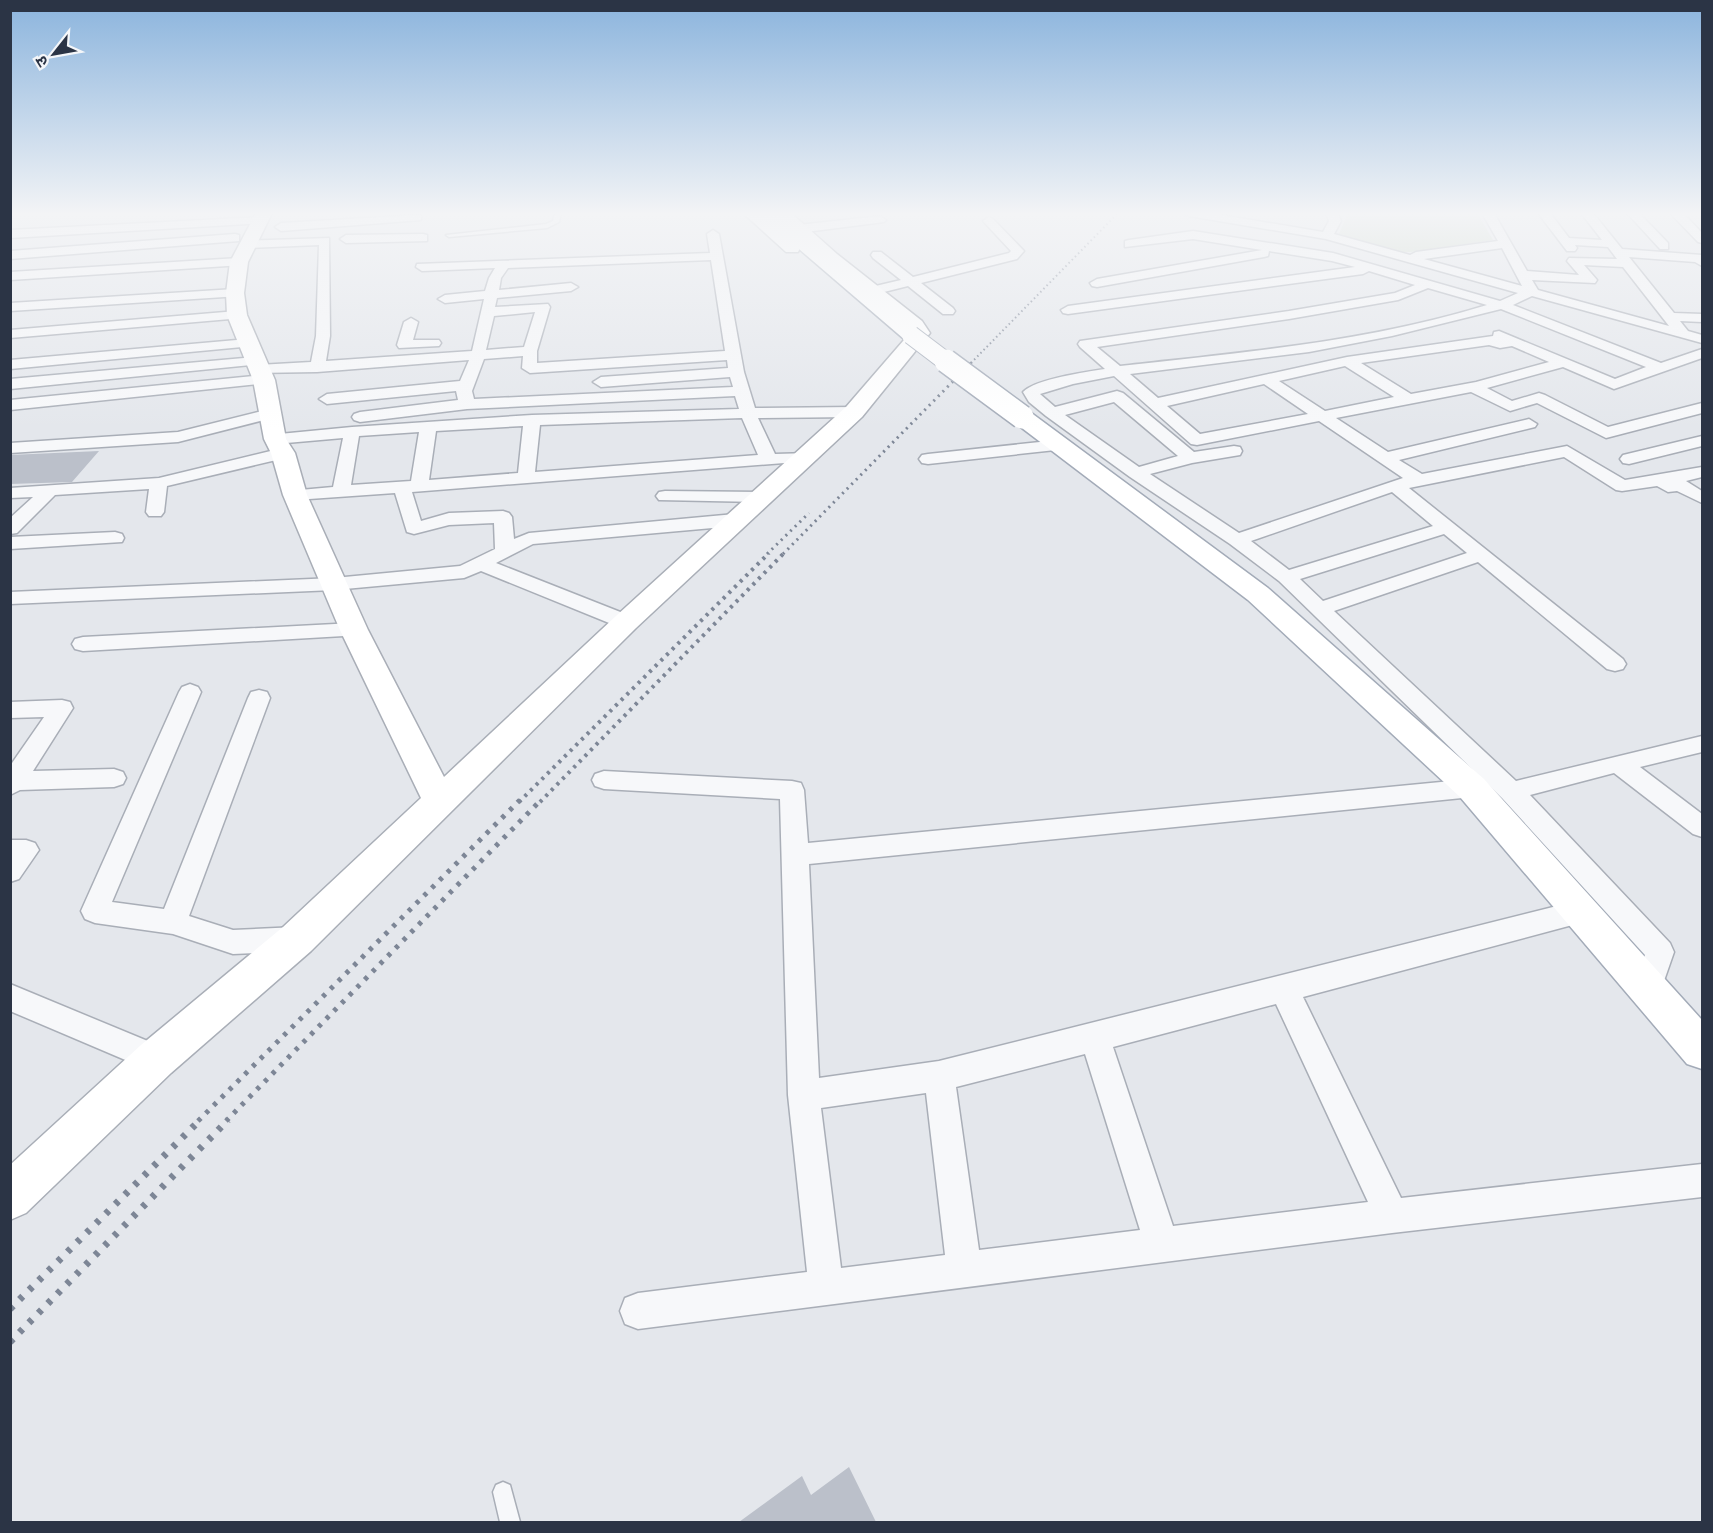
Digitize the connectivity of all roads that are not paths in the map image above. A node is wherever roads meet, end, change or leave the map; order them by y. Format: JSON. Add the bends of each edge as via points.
{"nodes":[{"id":1,"x":240,"y":285,"type":"edge"},
{"id":2,"x":324,"y":285,"type":"edge"},
{"id":3,"x":493,"y":285,"type":"edge"},
{"id":4,"x":722,"y":285,"type":"edge"},
{"id":5,"x":839,"y":285,"type":"edge"},
{"id":6,"x":850,"y":285,"type":"edge"},
{"id":7,"x":864,"y":285,"type":"edge"},
{"id":8,"x":899,"y":285,"type":"edge"},
{"id":9,"x":913,"y":285,"type":"edge"},
{"id":10,"x":1099,"y":285,"type":"edge"},
{"id":11,"x":1257,"y":285,"type":"edge"},
{"id":12,"x":1428,"y":285,"type":"joint"},
{"id":13,"x":1507,"y":285,"type":"edge"},
{"id":14,"x":1528,"y":285,"type":"edge"},
{"id":15,"x":1645,"y":285,"type":"edge"},
{"id":16,"x":571,"y":287,"type":"dead end"},
{"id":17,"x":872,"y":291,"type":"junction"},
{"id":18,"x":1532,"y":291,"type":"junction"},
{"id":19,"x":491,"y":294,"type":"junction"},
{"id":20,"x":445,"y":299,"type":"dead end"},
{"id":21,"x":1126,"y":303,"type":"junction"},
{"id":22,"x":43,"y":304,"type":"junction"},
{"id":23,"x":236,"y":304,"type":"junction"},
{"id":24,"x":10,"y":306,"type":"edge"},
{"id":25,"x":1504,"y":306,"type":"junction"},
{"id":26,"x":1068,"y":310,"type":"dead end"},
{"id":27,"x":948,"y":311,"type":"dead end"},
{"id":28,"x":488,"y":312,"type":"junction"},
{"id":29,"x":1483,"y":312,"type":"junction"},
{"id":30,"x":1670,"y":317,"type":"junction"},
{"id":31,"x":1455,"y":318,"type":"junction"},
{"id":32,"x":1702,"y":318,"type":"edge"},
{"id":33,"x":411,"y":322,"type":"dead end"},
{"id":34,"x":1161,"y":332,"type":"junction"},
{"id":35,"x":11,"y":334,"type":"edge"},
{"id":36,"x":1683,"y":334,"type":"junction"},
{"id":37,"x":912,"y":337,"type":"junction"},
{"id":38,"x":1545,"y":338,"type":"dead end"},
{"id":39,"x":1702,"y":339,"type":"edge"},
{"id":40,"x":1513,"y":341,"type":"junction"},
{"id":41,"x":530,"y":351,"type":"junction"},
{"id":42,"x":1702,"y":353,"type":"edge"},
{"id":43,"x":478,"y":355,"type":"junction"},
{"id":44,"x":734,"y":355,"type":"junction"},
{"id":45,"x":439,"y":357,"type":"junction"},
{"id":46,"x":1347,"y":361,"type":"junction"},
{"id":47,"x":256,"y":363,"type":"junction"},
{"id":48,"x":1200,"y":363,"type":"junction"},
{"id":49,"x":1562,"y":363,"type":"junction"},
{"id":50,"x":10,"y":365,"type":"edge"},
{"id":51,"x":317,"y":367,"type":"junction"},
{"id":52,"x":1660,"y":368,"type":"junction"},
{"id":53,"x":1118,"y":371,"type":"junction"},
{"id":54,"x":736,"y":372,"type":"junction"},
{"id":55,"x":1268,"y":380,"type":"junction"},
{"id":56,"x":10,"y":384,"type":"edge"},
{"id":57,"x":1473,"y":387,"type":"junction"},
{"id":58,"x":742,"y":391,"type":"junction"},
{"id":59,"x":466,"y":393,"type":"junction"},
{"id":60,"x":327,"y":399,"type":"dead end"},
{"id":61,"x":1408,"y":399,"type":"junction"},
{"id":62,"x":1154,"y":404,"type":"junction"},
{"id":63,"x":10,"y":405,"type":"edge"},
{"id":64,"x":1702,"y":408,"type":"edge"},
{"id":65,"x":854,"y":412,"type":"junction"},
{"id":66,"x":748,"y":413,"type":"junction"},
{"id":67,"x":270,"y":414,"type":"junction"},
{"id":68,"x":1037,"y":415,"type":"junction"},
{"id":69,"x":1322,"y":416,"type":"junction"},
{"id":70,"x":334,"y":420,"type":"dead end"},
{"id":71,"x":532,"y":420,"type":"junction"},
{"id":72,"x":1528,"y":424,"type":"dead end"},
{"id":73,"x":428,"y":428,"type":"junction"},
{"id":74,"x":352,"y":432,"type":"junction"},
{"id":75,"x":1702,"y":441,"type":"edge"},
{"id":76,"x":1059,"y":445,"type":"junction"},
{"id":77,"x":279,"y":446,"type":"junction"},
{"id":78,"x":10,"y":448,"type":"edge"},
{"id":79,"x":1234,"y":451,"type":"dead end"},
{"id":80,"x":804,"y":457,"type":"junction"},
{"id":81,"x":1190,"y":458,"type":"junction"},
{"id":82,"x":1384,"y":458,"type":"junction"},
{"id":83,"x":928,"y":459,"type":"dead end"},
{"id":84,"x":1629,"y":459,"type":"dead end"},
{"id":85,"x":769,"y":460,"type":"junction"},
{"id":86,"x":1702,"y":472,"type":"edge"},
{"id":87,"x":1136,"y":473,"type":"junction"},
{"id":88,"x":526,"y":478,"type":"junction"},
{"id":89,"x":1418,"y":480,"type":"junction"},
{"id":90,"x":1659,"y":481,"type":"junction"},
{"id":91,"x":159,"y":483,"type":"junction"},
{"id":92,"x":1395,"y":484,"type":"junction"},
{"id":93,"x":410,"y":487,"type":"junction"},
{"id":94,"x":50,"y":490,"type":"junction"},
{"id":95,"x":341,"y":492,"type":"junction"},
{"id":96,"x":10,"y":493,"type":"edge"},
{"id":97,"x":295,"y":495,"type":"junction"},
{"id":98,"x":665,"y":496,"type":"dead end"},
{"id":99,"x":760,"y":497,"type":"junction"},
{"id":100,"x":1702,"y":498,"type":"edge"},
{"id":101,"x":155,"y":512,"type":"dead end"},
{"id":102,"x":735,"y":520,"type":"junction"},
{"id":103,"x":1448,"y":527,"type":"junction"},
{"id":104,"x":10,"y":529,"type":"edge"},
{"id":105,"x":115,"y":538,"type":"dead end"},
{"id":106,"x":1237,"y":540,"type":"junction"},
{"id":107,"x":10,"y":543,"type":"edge"},
{"id":108,"x":505,"y":551,"type":"junction"},
{"id":109,"x":1481,"y":555,"type":"junction"},
{"id":110,"x":480,"y":564,"type":"junction"},
{"id":111,"x":1286,"y":577,"type":"junction"},
{"id":112,"x":334,"y":584,"type":"junction"},
{"id":113,"x":10,"y":598,"type":"edge"},
{"id":114,"x":1319,"y":609,"type":"junction"},
{"id":115,"x":626,"y":622,"type":"junction"},
{"id":116,"x":354,"y":630,"type":"junction"},
{"id":117,"x":83,"y":644,"type":"dead end"},
{"id":118,"x":1616,"y":664,"type":"dead end"},
{"id":119,"x":190,"y":692,"type":"dead end"},
{"id":120,"x":259,"y":698,"type":"dead end"},
{"id":121,"x":10,"y":710,"type":"edge"},
{"id":122,"x":1702,"y":744,"type":"edge"},
{"id":123,"x":1618,"y":763,"type":"junction"},
{"id":124,"x":114,"y":778,"type":"dead end"},
{"id":125,"x":603,"y":780,"type":"dead end"},
{"id":126,"x":11,"y":783,"type":"edge"},
{"id":127,"x":1472,"y":788,"type":"junction"},
{"id":128,"x":1511,"y":791,"type":"junction"},
{"id":129,"x":439,"y":800,"type":"junction"},
{"id":130,"x":1702,"y":827,"type":"edge"},
{"id":131,"x":10,"y":850,"type":"edge"},
{"id":132,"x":796,"y":855,"type":"junction"},
{"id":133,"x":10,"y":871,"type":"edge"},
{"id":134,"x":1581,"y":912,"type":"junction"},
{"id":135,"x":172,"y":922,"type":"junction"},
{"id":136,"x":297,"y":939,"type":"junction"},
{"id":137,"x":1284,"y":989,"type":"junction"},
{"id":138,"x":1648,"y":989,"type":"junction"},
{"id":139,"x":10,"y":997,"type":"edge"},
{"id":140,"x":1095,"y":1038,"type":"junction"},
{"id":141,"x":1702,"y":1050,"type":"edge"},
{"id":142,"x":156,"y":1059,"type":"junction"},
{"id":143,"x":939,"y":1076,"type":"junction"},
{"id":144,"x":804,"y":1095,"type":"junction"},
{"id":145,"x":1702,"y":1181,"type":"edge"},
{"id":146,"x":10,"y":1197,"type":"edge"},
{"id":147,"x":1392,"y":1216,"type":"junction"},
{"id":148,"x":1162,"y":1244,"type":"junction"},
{"id":149,"x":964,"y":1269,"type":"junction"},
{"id":150,"x":826,"y":1287,"type":"junction"},
{"id":151,"x":638,"y":1311,"type":"dead end"},
{"id":152,"x":503,"y":1492,"type":"dead end"},
{"id":153,"x":510,"y":1522,"type":"edge"}],
"edges":[{"from":1,"to":23,"type":"street"},
{"from":2,"to":51,"type":"street","via":[[323,336]]},
{"from":3,"to":19,"type":"street"},
{"from":4,"to":44,"type":"street"},
{"from":5,"to":37,"type":"street"},
{"from":6,"to":37,"type":"street"},
{"from":7,"to":17,"type":"street"},
{"from":8,"to":17,"type":"street"},
{"from":9,"to":27,"type":"street"},
{"from":10,"to":21,"type":"street"},
{"from":11,"to":21,"type":"street"},
{"from":12,"to":25,"type":"street"},
{"from":12,"to":34,"type":"street","via":[[1398,296]]},
{"from":13,"to":18,"type":"street"},
{"from":14,"to":18,"type":"street"},
{"from":15,"to":30,"type":"street"},
{"from":16,"to":19,"type":"street"},
{"from":17,"to":37,"type":"street","via":[[915,325],[920,333]]},
{"from":18,"to":25,"type":"street"},
{"from":18,"to":36,"type":"street"},
{"from":19,"to":20,"type":"street"},
{"from":19,"to":28,"type":"street"},
{"from":21,"to":26,"type":"street"},
{"from":21,"to":34,"type":"street"},
{"from":22,"to":23,"type":"street"},
{"from":22,"to":24,"type":"street"},
{"from":22,"to":35,"type":"street"},
{"from":23,"to":35,"type":"street"},
{"from":23,"to":47,"type":"street"},
{"from":25,"to":29,"type":"street"},
{"from":25,"to":52,"type":"street"},
{"from":28,"to":41,"type":"street","via":[[543,307]]},
{"from":28,"to":43,"type":"street"},
{"from":29,"to":31,"type":"street"},
{"from":29,"to":38,"type":"street"},
{"from":30,"to":32,"type":"street"},
{"from":30,"to":36,"type":"street"},
{"from":31,"to":40,"type":"street"},
{"from":31,"to":48,"type":"street","via":[[1362,339]]},
{"from":33,"to":45,"type":"street","via":[[404,345],[447,342]]},
{"from":34,"to":48,"type":"street"},
{"from":34,"to":53,"type":"street","via":[[1085,344]]},
{"from":36,"to":39,"type":"street"},
{"from":37,"to":65,"type":"street"},
{"from":37,"to":68,"type":"street","bridge":true},
{"from":40,"to":46,"type":"street","via":[[1500,344],[1490,340]]},
{"from":40,"to":49,"type":"street"},
{"from":41,"to":43,"type":"street"},
{"from":41,"to":44,"type":"street","via":[[530,368]]},
{"from":42,"to":52,"type":"street"},
{"from":43,"to":45,"type":"street"},
{"from":43,"to":59,"type":"street"},
{"from":44,"to":54,"type":"street"},
{"from":45,"to":51,"type":"street"},
{"from":46,"to":55,"type":"street"},
{"from":46,"to":61,"type":"street"},
{"from":47,"to":50,"type":"street"},
{"from":47,"to":51,"type":"street"},
{"from":47,"to":56,"type":"street"},
{"from":47,"to":63,"type":"street"},
{"from":47,"to":67,"type":"street"},
{"from":48,"to":53,"type":"street"},
{"from":49,"to":52,"type":"street","via":[[1614,384]]},
{"from":49,"to":57,"type":"street"},
{"from":53,"to":62,"type":"street"},
{"from":53,"to":68,"type":"street","via":[[1031,392]]},
{"from":54,"to":58,"type":"street"},
{"from":54,"to":59,"type":"street"},
{"from":55,"to":62,"type":"street"},
{"from":55,"to":69,"type":"street"},
{"from":57,"to":61,"type":"street"},
{"from":57,"to":64,"type":"street","via":[[1510,406],[1539,398],[1606,433]]},
{"from":58,"to":59,"type":"street"},
{"from":58,"to":66,"type":"street"},
{"from":59,"to":60,"type":"street"},
{"from":59,"to":70,"type":"street"},
{"from":61,"to":69,"type":"street"},
{"from":62,"to":69,"type":"street","via":[[1197,440]]},
{"from":65,"to":66,"type":"street"},
{"from":65,"to":80,"type":"street"},
{"from":66,"to":71,"type":"street"},
{"from":66,"to":85,"type":"street"},
{"from":67,"to":77,"type":"street"},
{"from":67,"to":78,"type":"street","via":[[178,437]]},
{"from":68,"to":76,"type":"street"},
{"from":68,"to":81,"type":"street","via":[[1117,396]]},
{"from":68,"to":87,"type":"street"},
{"from":69,"to":82,"type":"street"},
{"from":71,"to":73,"type":"street"},
{"from":71,"to":88,"type":"street"},
{"from":72,"to":82,"type":"street"},
{"from":73,"to":74,"type":"street"},
{"from":73,"to":93,"type":"street"},
{"from":74,"to":77,"type":"street"},
{"from":74,"to":95,"type":"street"},
{"from":75,"to":84,"type":"street"},
{"from":76,"to":83,"type":"street"},
{"from":76,"to":127,"type":"street","via":[[1258,594]]},
{"from":77,"to":91,"type":"street"},
{"from":77,"to":97,"type":"street"},
{"from":79,"to":81,"type":"street"},
{"from":80,"to":85,"type":"street"},
{"from":80,"to":99,"type":"street"},
{"from":81,"to":87,"type":"street"},
{"from":82,"to":89,"type":"street"},
{"from":85,"to":88,"type":"street"},
{"from":86,"to":90,"type":"street"},
{"from":87,"to":106,"type":"street"},
{"from":88,"to":93,"type":"street"},
{"from":89,"to":90,"type":"street","via":[[1567,452],[1622,486]]},
{"from":89,"to":92,"type":"street"},
{"from":90,"to":100,"type":"street","via":[[1668,487],[1680,485]]},
{"from":91,"to":94,"type":"street"},
{"from":91,"to":101,"type":"street"},
{"from":92,"to":103,"type":"street"},
{"from":92,"to":106,"type":"street"},
{"from":93,"to":95,"type":"street"},
{"from":93,"to":108,"type":"street","via":[[414,528],[449,519],[503,517]]},
{"from":94,"to":96,"type":"street"},
{"from":94,"to":104,"type":"street"},
{"from":95,"to":97,"type":"street"},
{"from":97,"to":112,"type":"street"},
{"from":98,"to":99,"type":"street"},
{"from":99,"to":102,"type":"street"},
{"from":102,"to":108,"type":"street","via":[[529,539]]},
{"from":102,"to":115,"type":"street"},
{"from":103,"to":109,"type":"street"},
{"from":103,"to":111,"type":"street"},
{"from":105,"to":107,"type":"street"},
{"from":106,"to":111,"type":"street"},
{"from":108,"to":110,"type":"street"},
{"from":109,"to":114,"type":"street"},
{"from":109,"to":118,"type":"street"},
{"from":110,"to":112,"type":"street","via":[[464,572]]},
{"from":110,"to":115,"type":"street"},
{"from":111,"to":114,"type":"street"},
{"from":112,"to":113,"type":"street"},
{"from":112,"to":116,"type":"street"},
{"from":114,"to":128,"type":"street"},
{"from":115,"to":129,"type":"street"},
{"from":116,"to":117,"type":"street"},
{"from":116,"to":129,"type":"street"},
{"from":119,"to":135,"type":"street","via":[[96,911]]},
{"from":120,"to":135,"type":"street"},
{"from":121,"to":126,"type":"street","via":[[62,708]]},
{"from":122,"to":123,"type":"street"},
{"from":123,"to":128,"type":"street"},
{"from":123,"to":130,"type":"street"},
{"from":124,"to":126,"type":"street"},
{"from":125,"to":132,"type":"street","via":[[792,790]]},
{"from":127,"to":132,"type":"street"},
{"from":127,"to":134,"type":"street"},
{"from":128,"to":138,"type":"street","via":[[1660,952]]},
{"from":129,"to":136,"type":"street"},
{"from":131,"to":133,"type":"street","via":[[26,850]]},
{"from":132,"to":144,"type":"street"},
{"from":134,"to":137,"type":"street"},
{"from":134,"to":138,"type":"street"},
{"from":135,"to":136,"type":"street","via":[[233,942]]},
{"from":136,"to":142,"type":"street"},
{"from":137,"to":140,"type":"street"},
{"from":137,"to":147,"type":"street"},
{"from":138,"to":141,"type":"street"},
{"from":139,"to":142,"type":"street"},
{"from":140,"to":143,"type":"street"},
{"from":140,"to":148,"type":"street"},
{"from":142,"to":146,"type":"street"},
{"from":143,"to":144,"type":"street"},
{"from":143,"to":149,"type":"street"},
{"from":144,"to":150,"type":"street"},
{"from":145,"to":147,"type":"street"},
{"from":147,"to":148,"type":"street"},
{"from":148,"to":149,"type":"street"},
{"from":149,"to":150,"type":"street"},
{"from":150,"to":151,"type":"street"},
{"from":152,"to":153,"type":"lane"}]}
